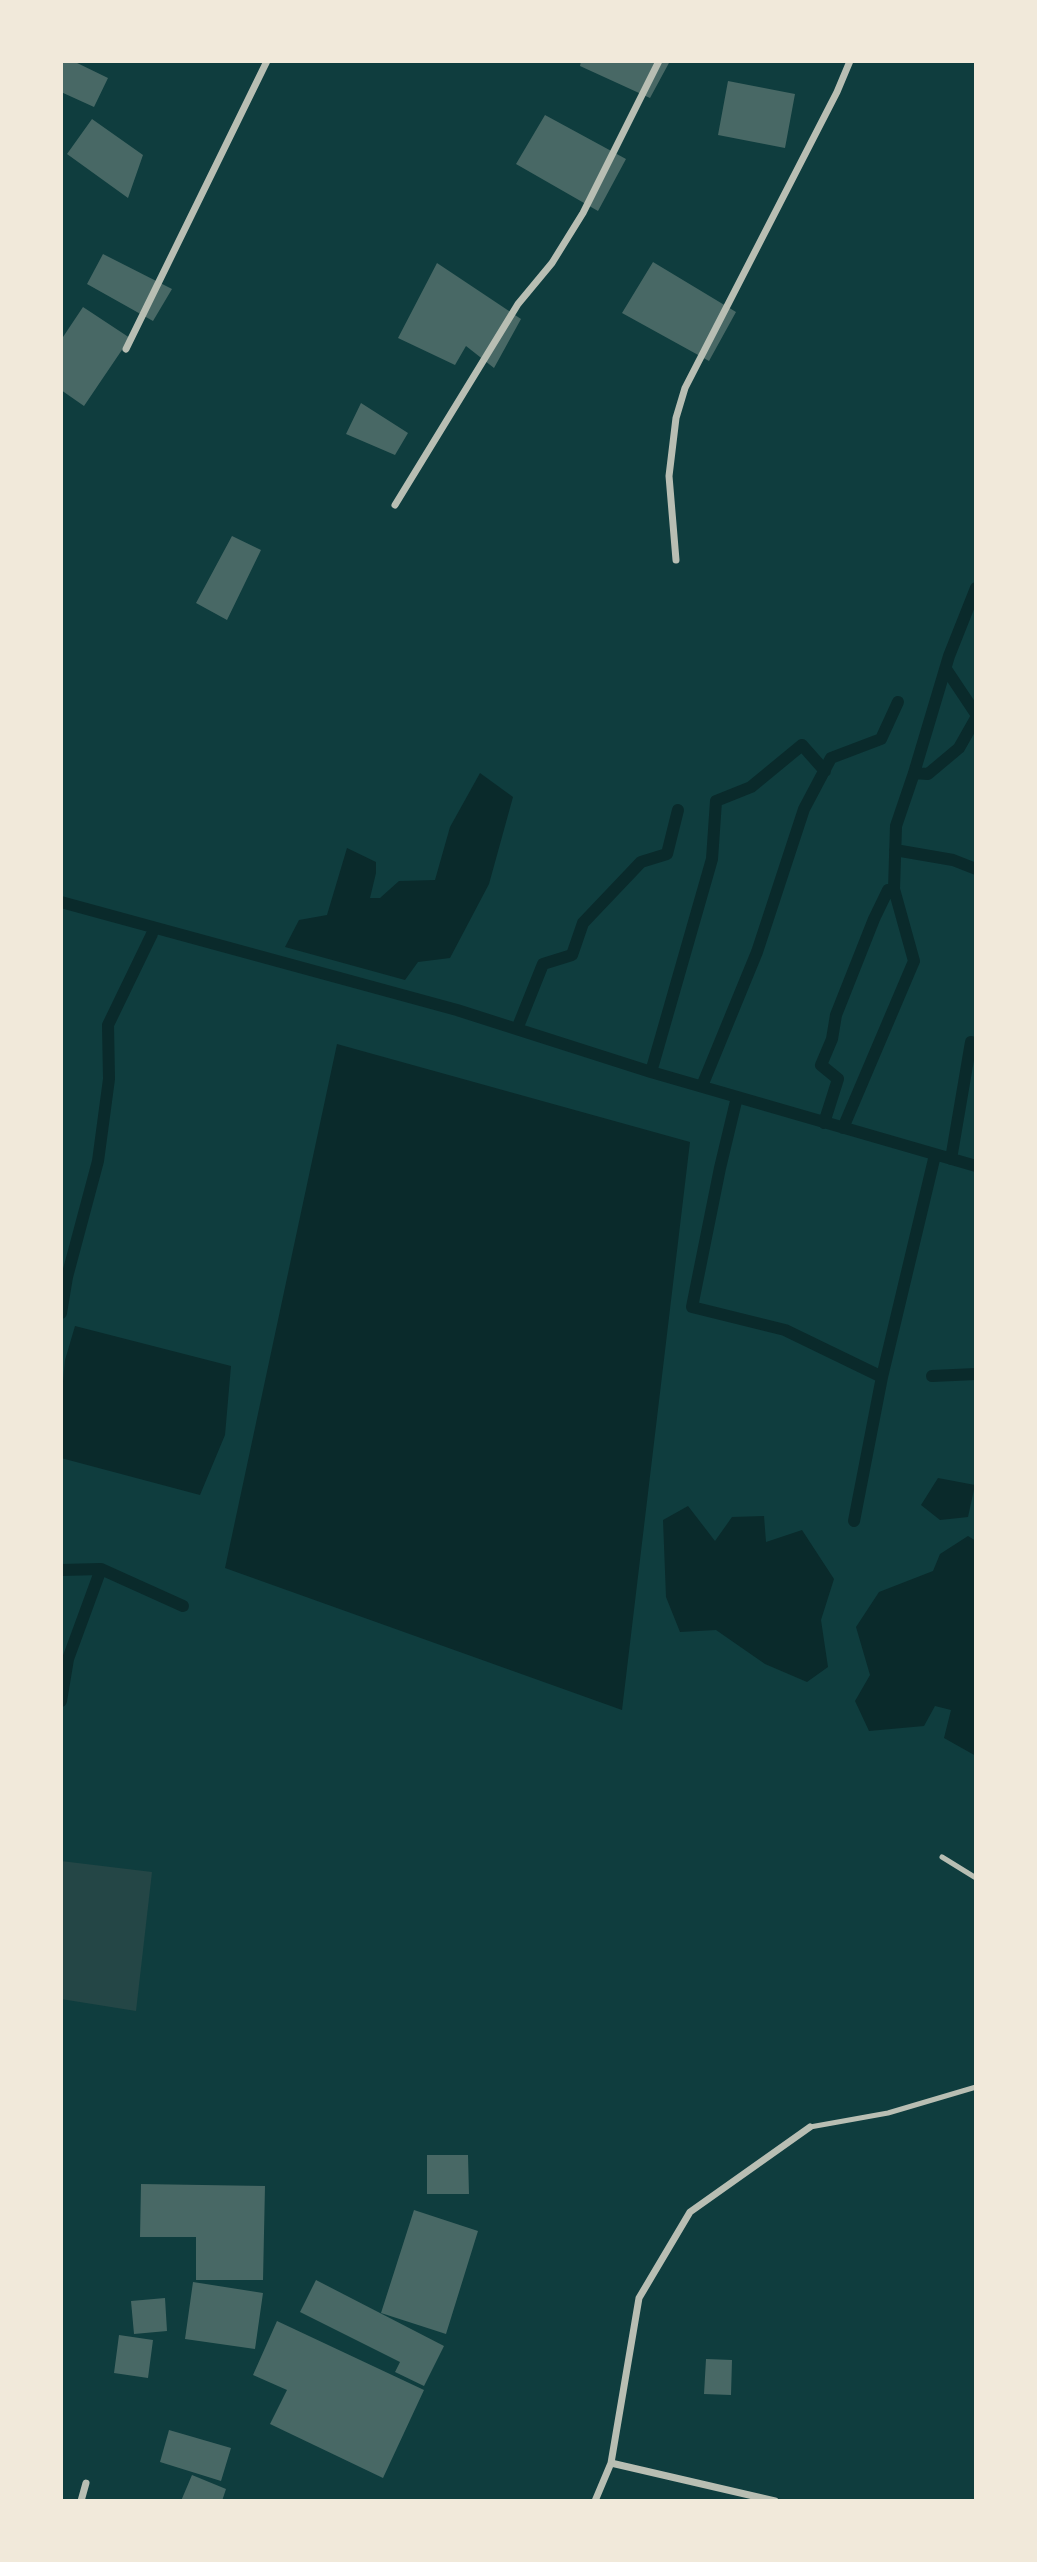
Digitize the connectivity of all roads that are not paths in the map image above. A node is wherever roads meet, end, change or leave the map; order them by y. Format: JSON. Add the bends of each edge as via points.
{"nodes":[{"id":1,"x":267,"y":61,"type":"edge"},
{"id":2,"x":659,"y":61,"type":"edge"},
{"id":3,"x":850,"y":61,"type":"edge"},
{"id":4,"x":126,"y":349,"type":"dead end"},
{"id":5,"x":395,"y":505,"type":"dead end"},
{"id":6,"x":676,"y":560,"type":"dead end"},
{"id":7,"x":942,"y":1857,"type":"dead end"},
{"id":8,"x":976,"y":1878,"type":"edge"},
{"id":9,"x":976,"y":2087,"type":"edge"},
{"id":10,"x":810,"y":2127,"type":"joint"},
{"id":11,"x":611,"y":2463,"type":"junction"},
{"id":12,"x":86,"y":2483,"type":"dead end"},
{"id":13,"x":81,"y":2501,"type":"edge"},
{"id":14,"x":595,"y":2501,"type":"edge"},
{"id":15,"x":775,"y":2501,"type":"edge"}],
"edges":[{"from":1,"to":4,"type":"street"},
{"from":2,"to":5,"type":"street","via":[[583,213],[552,263],[518,304]]},
{"from":3,"to":6,"type":"street","via":[[685,388],[669,476]]},
{"from":7,"to":8,"type":"lane"},
{"from":9,"to":10,"type":"lane","via":[[888,2113]]},
{"from":10,"to":11,"type":"street","via":[[690,2212],[639,2298]]},
{"from":11,"to":14,"type":"street"},
{"from":11,"to":15,"type":"street"},
{"from":12,"to":13,"type":"street"}]}
